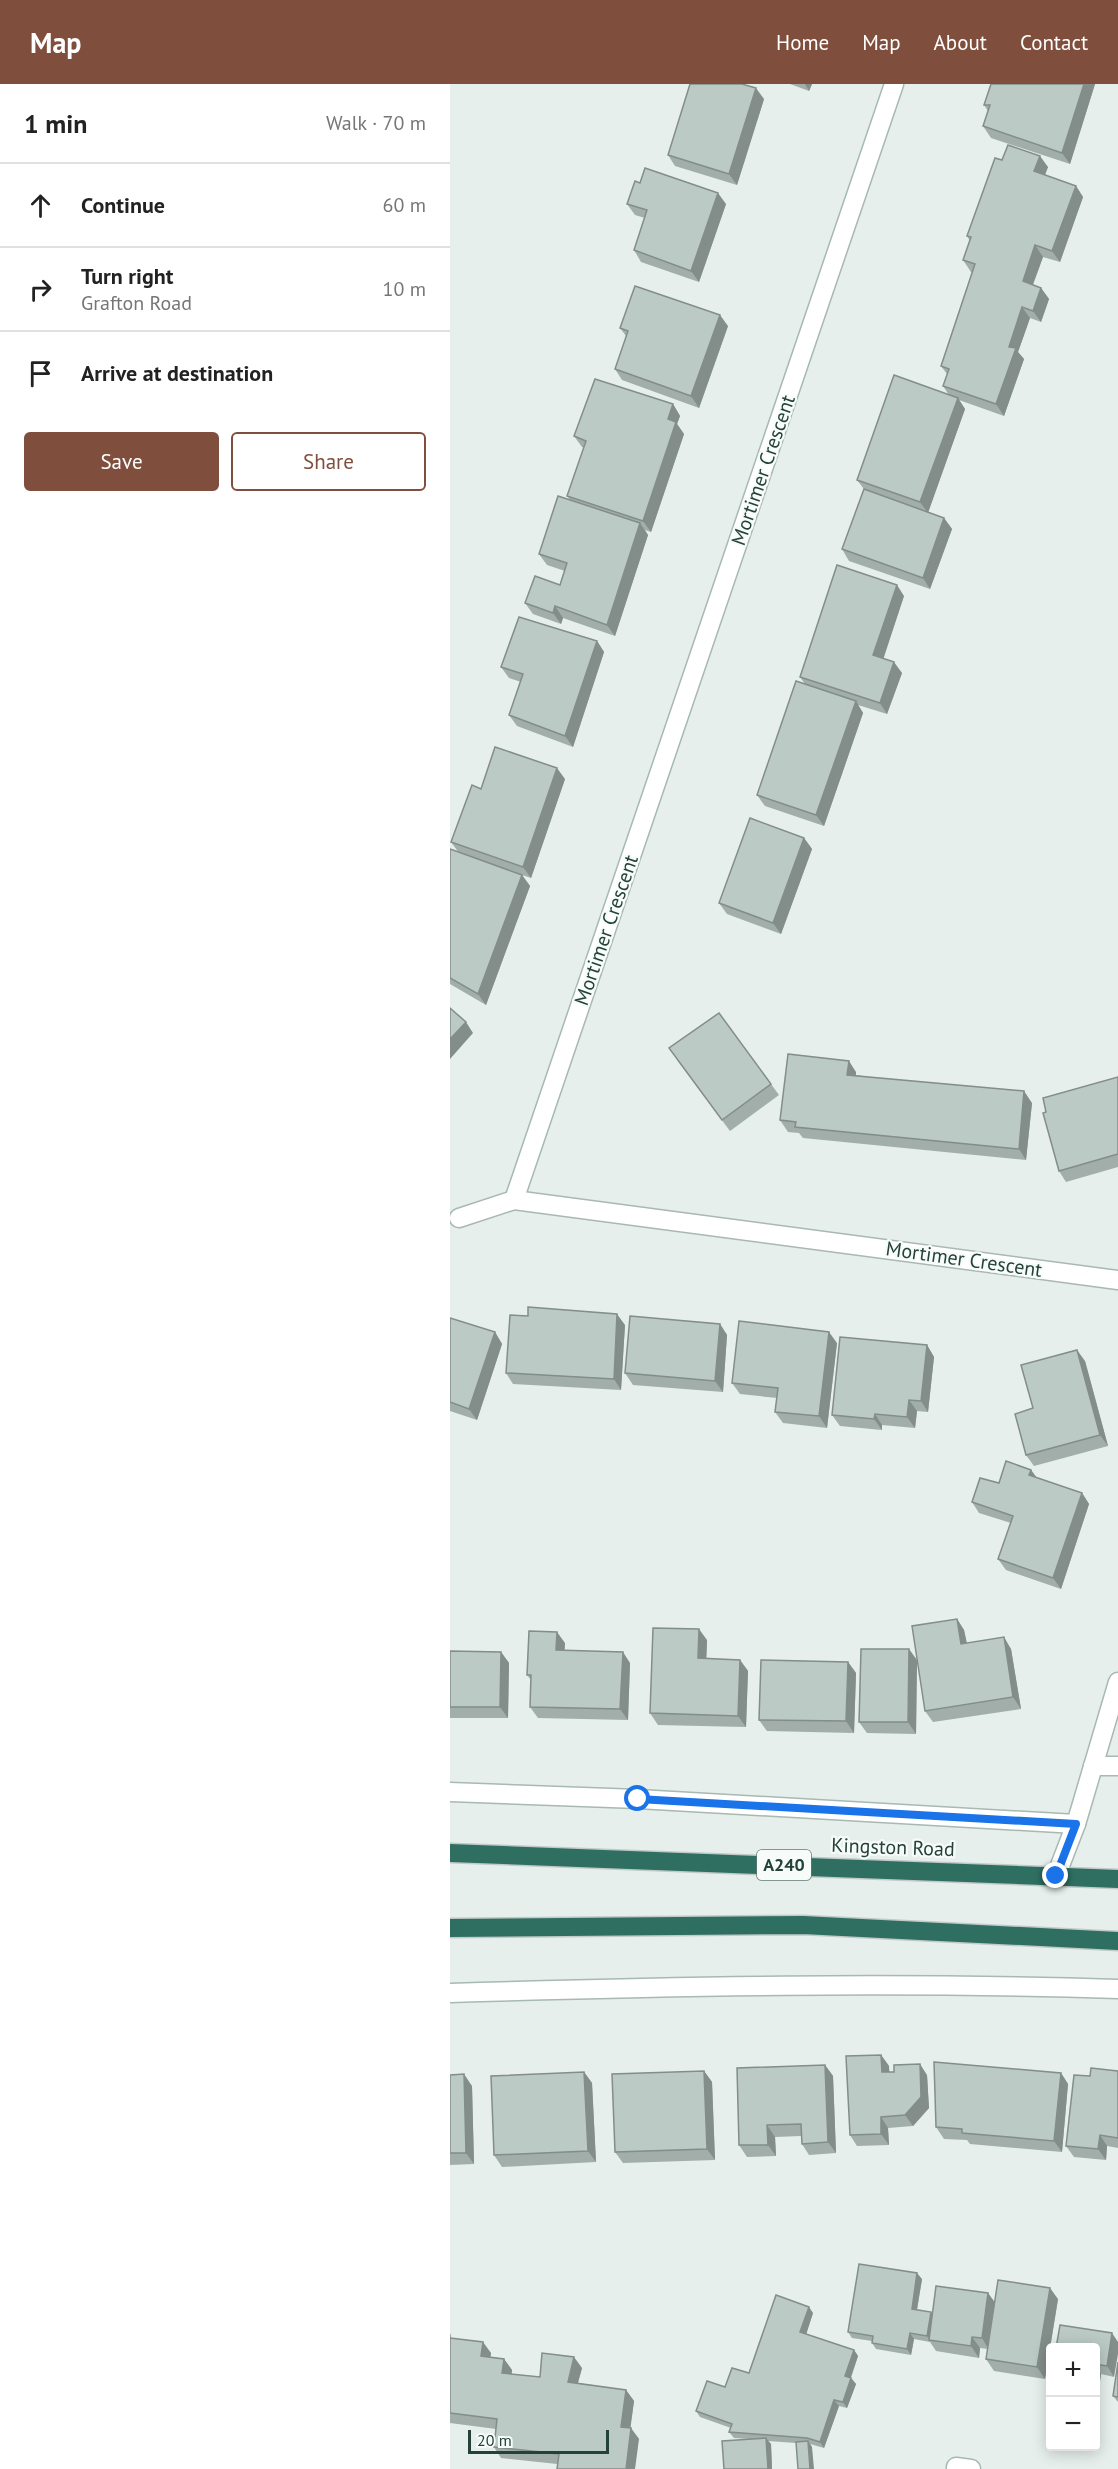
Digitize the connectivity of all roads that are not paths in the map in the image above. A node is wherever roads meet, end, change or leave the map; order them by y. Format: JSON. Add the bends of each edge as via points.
{"nodes":[{"id":1,"x":894,"y":84,"type":"edge"},
{"id":2,"x":514,"y":1200,"type":"junction"},
{"id":3,"x":459,"y":1218,"type":"dead end"},
{"id":4,"x":1118,"y":1280,"type":"edge"},
{"id":5,"x":1118,"y":1682,"type":"edge"},
{"id":6,"x":1093,"y":1766,"type":"junction"},
{"id":7,"x":1118,"y":1766,"type":"edge"},
{"id":8,"x":450,"y":1792,"type":"edge"},
{"id":9,"x":1076,"y":1824,"type":"junction"},
{"id":10,"x":450,"y":1853,"type":"edge"},
{"id":11,"x":1056,"y":1876,"type":"junction"},
{"id":12,"x":1118,"y":1879,"type":"edge"},
{"id":13,"x":450,"y":1928,"type":"edge"},
{"id":14,"x":1118,"y":1941,"type":"edge"},
{"id":15,"x":1118,"y":1989,"type":"edge"},
{"id":16,"x":450,"y":1993,"type":"edge"}],
"edges":[{"from":1,"to":2,"type":"street","name":"Mortimer Crescent"},
{"from":2,"to":3,"type":"street"},
{"from":2,"to":4,"type":"street","name":"Mortimer Crescent"},
{"from":5,"to":6,"type":"street"},
{"from":6,"to":7,"type":"street"},
{"from":6,"to":9,"type":"street"},
{"from":8,"to":9,"type":"street"},
{"from":9,"to":11,"type":"street"},
{"from":10,"to":11,"type":"highway","name":"Kingston Road","number":"A240"},
{"from":11,"to":12,"type":"highway","name":"Kingston Road","number":"A240"},
{"from":13,"to":14,"type":"highway","via":[[802,1925]]},
{"from":15,"to":16,"type":"street","via":[[961,1984],[707,1985]]}]}
